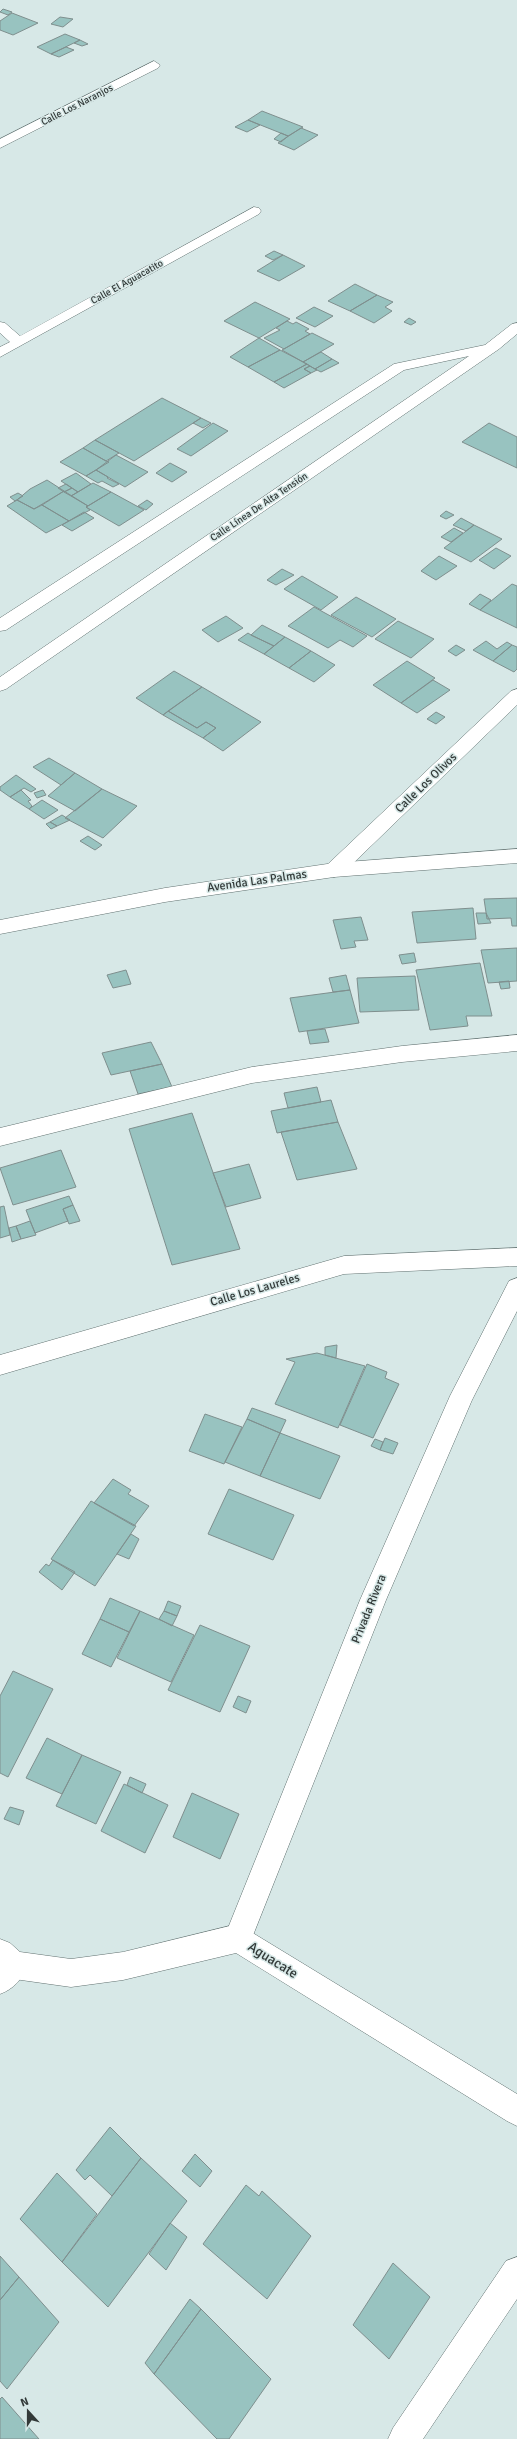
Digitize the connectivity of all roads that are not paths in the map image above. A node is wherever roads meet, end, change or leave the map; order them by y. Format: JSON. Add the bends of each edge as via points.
{"nodes":[{"id":1,"x":154,"y":66,"type":"dead end"},
{"id":2,"x":0,"y":144,"type":"edge"},
{"id":3,"x":254,"y":211,"type":"dead end"},
{"id":4,"x":0,"y":326,"type":"edge"},
{"id":5,"x":517,"y":327,"type":"edge"},
{"id":6,"x":18,"y":342,"type":"junction"},
{"id":7,"x":494,"y":346,"type":"junction"},
{"id":8,"x":0,"y":353,"type":"edge"},
{"id":9,"x":0,"y":626,"type":"edge"},
{"id":10,"x":0,"y":685,"type":"edge"},
{"id":11,"x":517,"y":696,"type":"edge"},
{"id":12,"x":517,"y":856,"type":"edge"},
{"id":13,"x":334,"y":870,"type":"junction"},
{"id":14,"x":0,"y":927,"type":"edge"},
{"id":15,"x":517,"y":1043,"type":"edge"},
{"id":16,"x":0,"y":1137,"type":"edge"},
{"id":17,"x":517,"y":1257,"type":"edge"},
{"id":18,"x":517,"y":1288,"type":"edge"},
{"id":19,"x":0,"y":1364,"type":"edge"},
{"id":20,"x":238,"y":1938,"type":"junction"},
{"id":21,"x":5,"y":1966,"type":"edge"},
{"id":22,"x":517,"y":2111,"type":"edge"},
{"id":23,"x":517,"y":2272,"type":"edge"},
{"id":24,"x":404,"y":2439,"type":"edge"}],
"edges":[{"from":1,"to":2,"type":"street","name":"Calle Los Naranjos"},
{"from":3,"to":6,"type":"street","name":"Calle El Aguacatito"},
{"from":4,"to":6,"type":"street"},
{"from":5,"to":7,"type":"street","name":"Calle Línea De Alta Tensión"},
{"from":6,"to":8,"type":"street","name":"Calle El Aguacatito"},
{"from":7,"to":9,"type":"street","via":[[400,367]]},
{"from":7,"to":10,"type":"street","name":"Calle Línea De Alta Tensión"},
{"from":11,"to":13,"type":"street","name":"Calle Los Olivos"},
{"from":12,"to":13,"type":"street","name":"Avenida Las Palmas"},
{"from":13,"to":14,"type":"street","name":"Avenida Las Palmas","via":[[165,895]]},
{"from":15,"to":16,"type":"street","via":[[402,1054],[252,1075]]},
{"from":17,"to":19,"type":"street","name":"Calle Los Laureles","via":[[344,1265]]},
{"from":18,"to":20,"type":"street","name":"Privada Rivera","via":[[462,1396],[372,1600]]},
{"from":20,"to":21,"type":"street","name":"Aguacate","via":[[123,1966],[71,1973]]},
{"from":20,"to":22,"type":"street","name":"Aguacate"},
{"from":23,"to":24,"type":"street"}]}
